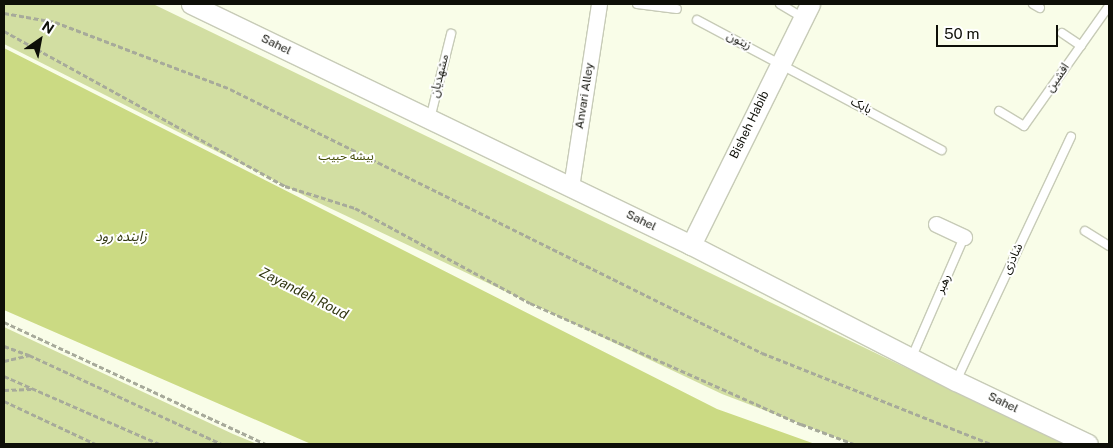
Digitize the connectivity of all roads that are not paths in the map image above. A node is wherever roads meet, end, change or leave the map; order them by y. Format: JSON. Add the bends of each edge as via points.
{"nodes":[{"id":1,"x":191,"y":4,"type":"edge"},
{"id":2,"x":599,"y":4,"type":"edge"},
{"id":3,"x":637,"y":4,"type":"edge"},
{"id":4,"x":780,"y":4,"type":"edge"},
{"id":5,"x":1033,"y":4,"type":"edge"},
{"id":6,"x":1109,"y":6,"type":"edge"},
{"id":7,"x":1040,"y":8,"type":"dead end"},
{"id":8,"x":677,"y":9,"type":"dead end"},
{"id":9,"x":806,"y":11,"type":"edge"},
{"id":10,"x":697,"y":20,"type":"dead end"},
{"id":11,"x":1062,"y":33,"type":"dead end"},
{"id":12,"x":450,"y":34,"type":"dead end"},
{"id":13,"x":1081,"y":46,"type":"junction"},
{"id":14,"x":781,"y":62,"type":"junction"},
{"id":15,"x":999,"y":111,"type":"dead end"},
{"id":16,"x":430,"y":119,"type":"junction"},
{"id":17,"x":1071,"y":136,"type":"dead end"},
{"id":18,"x":942,"y":150,"type":"dead end"},
{"id":19,"x":571,"y":187,"type":"junction"},
{"id":20,"x":936,"y":224,"type":"dead end"},
{"id":21,"x":1085,"y":231,"type":"dead end"},
{"id":22,"x":964,"y":237,"type":"joint"},
{"id":23,"x":691,"y":245,"type":"junction"},
{"id":24,"x":1109,"y":246,"type":"edge"},
{"id":25,"x":911,"y":358,"type":"junction"},
{"id":26,"x":956,"y":381,"type":"junction"},
{"id":27,"x":1088,"y":444,"type":"edge"}],
"edges":[{"from":1,"to":16,"type":"street","name":"Sahel"},
{"from":2,"to":19,"type":"street","name":"Anvari Alley"},
{"from":3,"to":8,"type":"lane"},
{"from":4,"to":9,"type":"lane"},
{"from":5,"to":7,"type":"lane"},
{"from":6,"to":13,"type":"lane","name":"افشین"},
{"from":9,"to":14,"type":"street","name":"Bisheh Habib"},
{"from":10,"to":14,"type":"lane","name":"زیتون"},
{"from":11,"to":13,"type":"lane"},
{"from":12,"to":16,"type":"lane","name":"مشهدیان"},
{"from":13,"to":15,"type":"lane","name":"افشین","via":[[1024,126]]},
{"from":14,"to":18,"type":"lane","name":"بابک"},
{"from":14,"to":23,"type":"street","name":"Bisheh Habib"},
{"from":16,"to":19,"type":"street","name":"Sahel"},
{"from":17,"to":26,"type":"lane","name":"شادزی"},
{"from":19,"to":23,"type":"street","name":"Sahel"},
{"from":20,"to":22,"type":"street","name":"رهبر"},
{"from":21,"to":24,"type":"lane"},
{"from":22,"to":25,"type":"lane","name":"رهبر"},
{"from":23,"to":25,"type":"street","name":"Sahel"},
{"from":25,"to":26,"type":"street","name":"Sahel"},
{"from":26,"to":27,"type":"street","name":"Sahel"}]}
